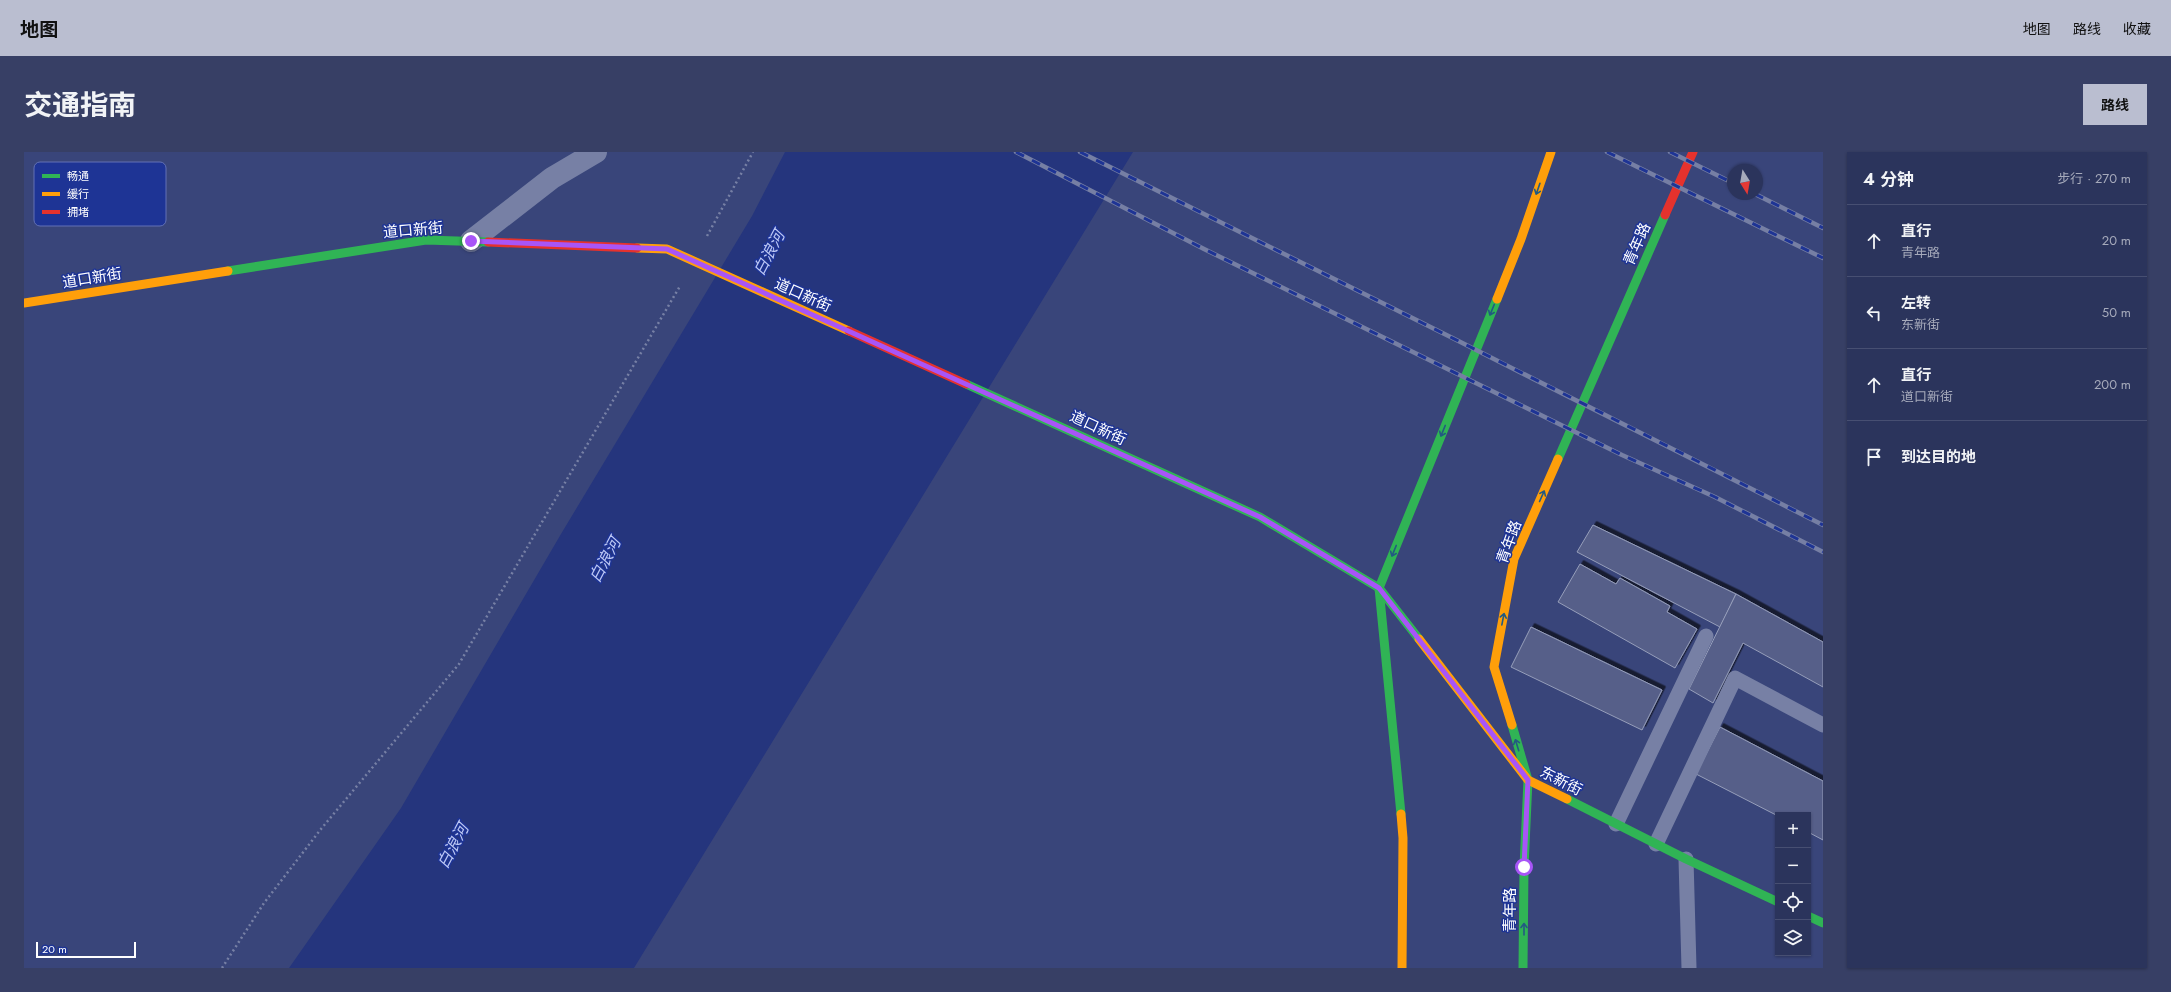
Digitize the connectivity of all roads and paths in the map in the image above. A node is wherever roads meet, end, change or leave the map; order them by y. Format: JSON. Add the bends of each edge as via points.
{"nodes":[{"id":1,"x":596,"y":152,"type":"edge"},
{"id":2,"x":753,"y":152,"type":"edge"},
{"id":3,"x":1551,"y":152,"type":"edge"},
{"id":4,"x":1693,"y":152,"type":"edge"},
{"id":5,"x":471,"y":241,"type":"junction"},
{"id":6,"x":703,"y":243,"type":"dead end"},
{"id":7,"x":680,"y":284,"type":"dead end"},
{"id":8,"x":24,"y":303,"type":"edge"},
{"id":9,"x":1379,"y":588,"type":"junction"},
{"id":10,"x":1706,"y":636,"type":"dead end"},
{"id":11,"x":1823,"y":725,"type":"edge"},
{"id":12,"x":1528,"y":780,"type":"junction"},
{"id":13,"x":1616,"y":824,"type":"junction"},
{"id":14,"x":1656,"y":844,"type":"junction"},
{"id":15,"x":1686,"y":859,"type":"junction"},
{"id":16,"x":1775,"y":901,"type":"edge"},
{"id":17,"x":1811,"y":917,"type":"edge"},
{"id":18,"x":1823,"y":922,"type":"edge"},
{"id":19,"x":222,"y":968,"type":"edge"},
{"id":20,"x":1402,"y":968,"type":"edge"},
{"id":21,"x":1523,"y":968,"type":"edge"},
{"id":22,"x":1689,"y":968,"type":"edge"}],
"edges":[{"from":1,"to":5,"type":"street","via":[[552,178]]},
{"from":2,"to":6,"type":"path"},
{"from":3,"to":9,"type":"street","one_way":true,"via":[[1521,239]]},
{"from":12,"to":4,"type":"street","name":"青年路","one_way":true,"via":[[1494,667],[1514,559]]},
{"from":5,"to":8,"type":"street","name":"道口新街","via":[[426,240]]},
{"from":5,"to":9,"type":"street","name":"道口新街","via":[[667,249],[1260,517]]},
{"from":7,"to":19,"type":"path","via":[[459,664],[321,829],[264,904]]},
{"from":9,"to":12,"type":"street","name":"东新街"},
{"from":9,"to":20,"type":"street","via":[[1403,838]]},
{"from":10,"to":13,"type":"lane"},
{"from":11,"to":14,"type":"lane","via":[[1735,678]]},
{"from":12,"to":13,"type":"street","name":"东新街"},
{"from":21,"to":12,"type":"street","name":"青年路","one_way":true},
{"from":13,"to":14,"type":"street","name":"东新街"},
{"from":14,"to":15,"type":"street","name":"东新街"},
{"from":15,"to":16,"type":"street","name":"东新街"},
{"from":15,"to":22,"type":"lane"},
{"from":17,"to":18,"type":"street"}]}
